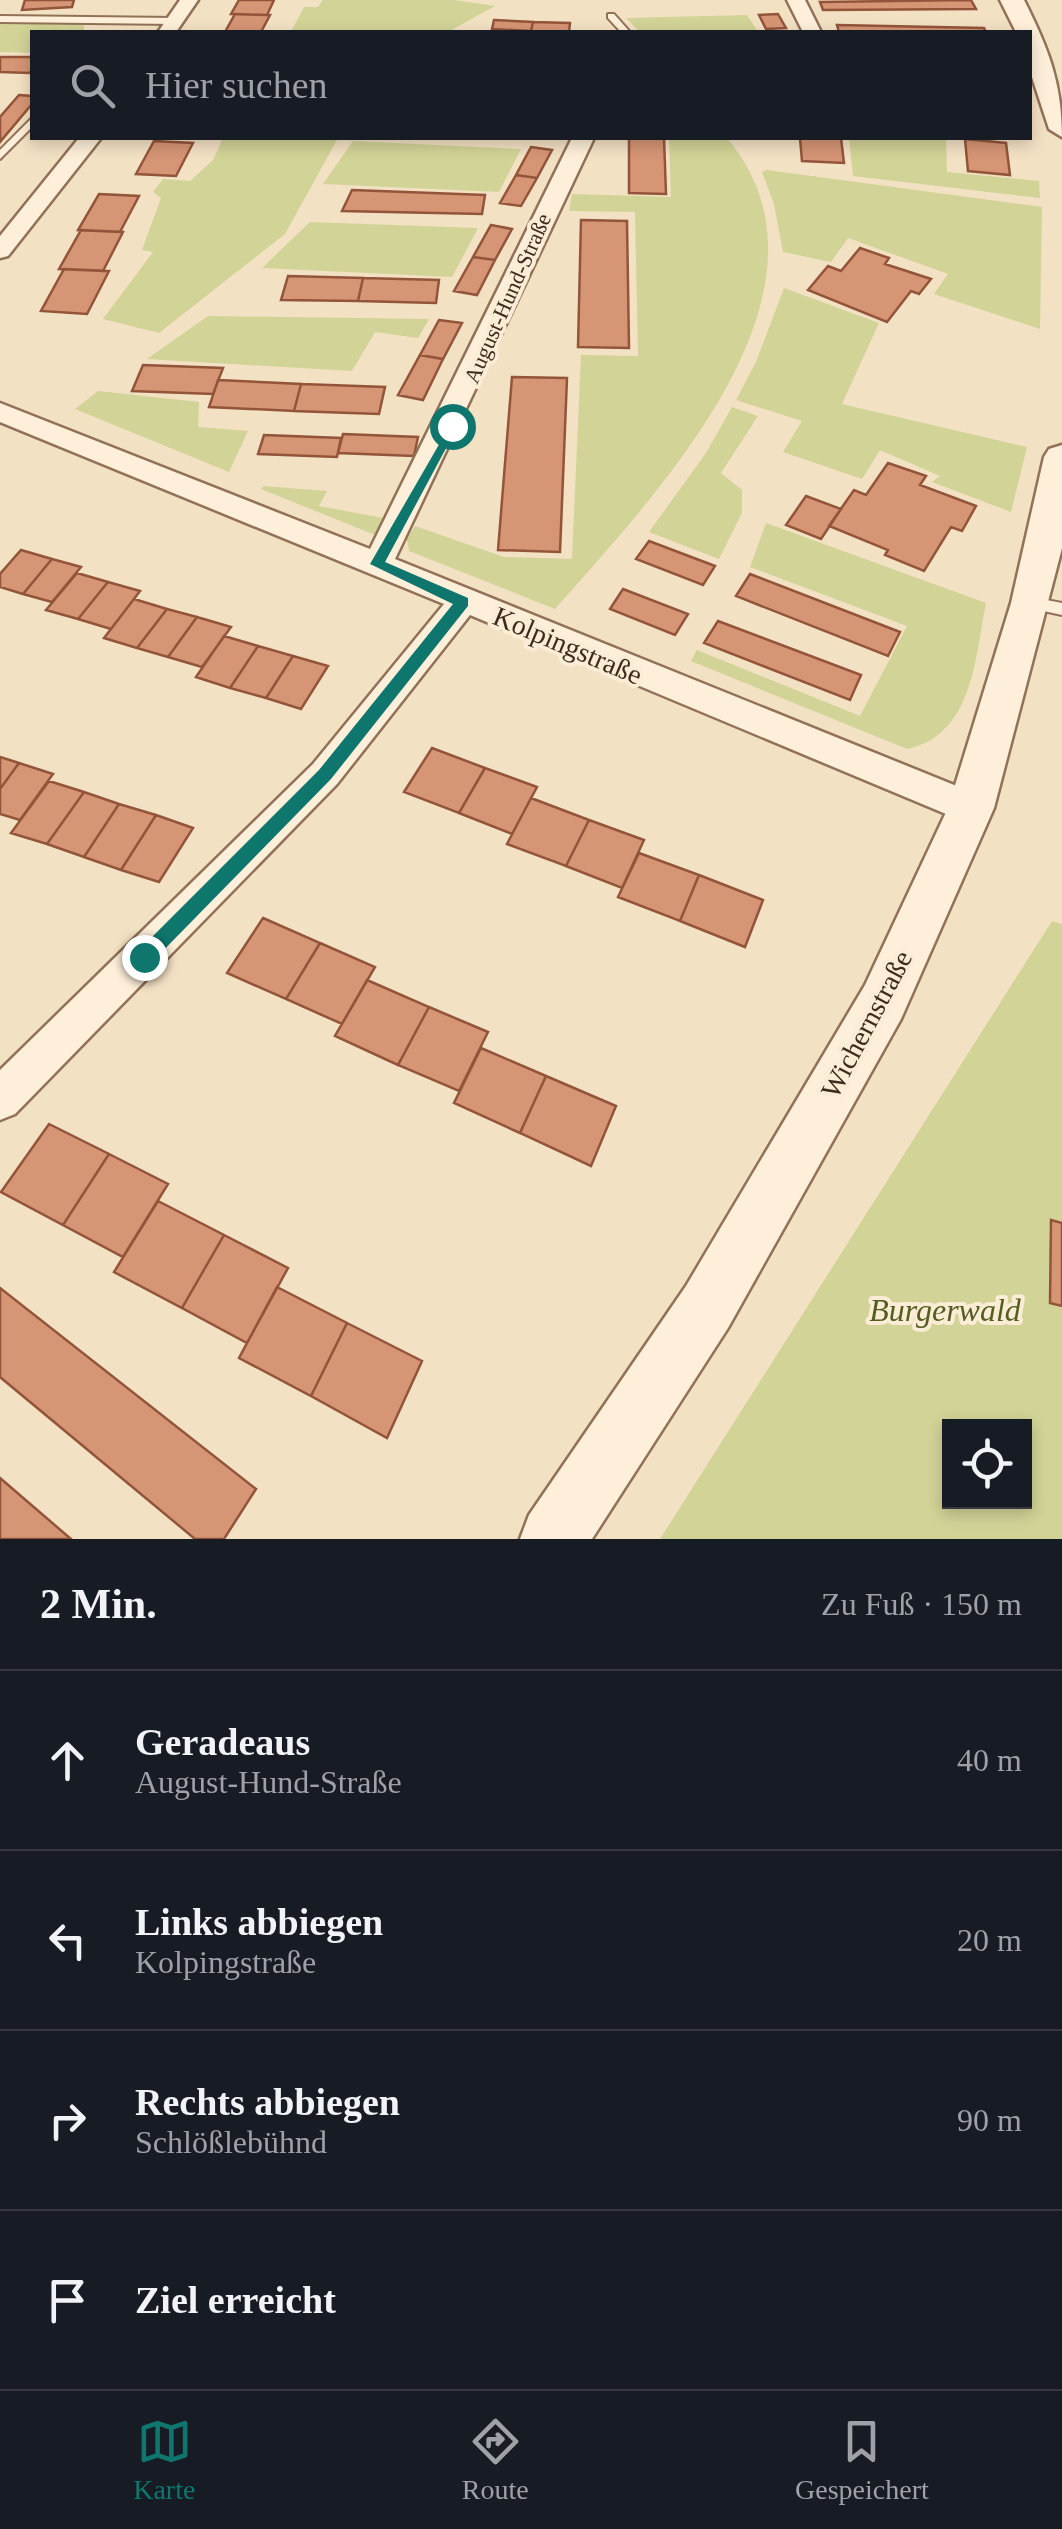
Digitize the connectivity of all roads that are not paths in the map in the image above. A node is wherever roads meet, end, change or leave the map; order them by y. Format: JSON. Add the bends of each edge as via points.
{"nodes":[{"id":1,"x":189,"y":0,"type":"edge"},
{"id":2,"x":796,"y":0,"type":"edge"},
{"id":3,"x":1012,"y":0,"type":"edge"},
{"id":4,"x":121,"y":8,"type":"dead end"},
{"id":5,"x":610,"y":16,"type":"dead end"},
{"id":6,"x":113,"y":17,"type":"junction"},
{"id":7,"x":0,"y":19,"type":"edge"},
{"id":8,"x":171,"y":27,"type":"edge"},
{"id":9,"x":624,"y":30,"type":"edge"},
{"id":10,"x":811,"y":30,"type":"edge"},
{"id":11,"x":1025,"y":30,"type":"edge"},
{"id":12,"x":1032,"y":46,"type":"edge"},
{"id":13,"x":30,"y":123,"type":"edge"},
{"id":14,"x":1062,"y":129,"type":"edge"},
{"id":15,"x":88,"y":140,"type":"edge"},
{"id":16,"x":582,"y":140,"type":"edge"},
{"id":17,"x":0,"y":156,"type":"edge"},
{"id":18,"x":0,"y":251,"type":"edge"},
{"id":19,"x":0,"y":412,"type":"edge"},
{"id":20,"x":1062,"y":457,"type":"edge"},
{"id":21,"x":1061,"y":464,"type":"edge"},
{"id":22,"x":1054,"y":531,"type":"edge"},
{"id":23,"x":377,"y":564,"type":"junction"},
{"id":24,"x":462,"y":602,"type":"junction"},
{"id":25,"x":1047,"y":606,"type":"edge"},
{"id":26,"x":971,"y":808,"type":"junction"},
{"id":27,"x":0,"y":1099,"type":"edge"},
{"id":28,"x":553,"y":1539,"type":"edge"}],
"edges":[{"from":1,"to":8,"type":"street"},
{"from":2,"to":10,"type":"street"},
{"from":3,"to":11,"type":"street"},
{"from":4,"to":6,"type":"lane"},
{"from":5,"to":9,"type":"lane"},
{"from":6,"to":7,"type":"lane"},
{"from":6,"to":8,"type":"lane"},
{"from":12,"to":14,"type":"street"},
{"from":13,"to":17,"type":"lane"},
{"from":15,"to":18,"type":"street"},
{"from":16,"to":23,"type":"street","name":"August-Hund-Straße","via":[[452,426]]},
{"from":19,"to":23,"type":"street","name":"Kolpingstraße"},
{"from":20,"to":21,"type":"street","name":"Wichernstraße"},
{"from":21,"to":22,"type":"street","name":"Wichernstraße"},
{"from":22,"to":25,"type":"street","name":"Wichernstraße"},
{"from":23,"to":24,"type":"street","name":"Kolpingstraße"},
{"from":24,"to":26,"type":"street","name":"Kolpingstraße"},
{"from":24,"to":27,"type":"street","via":[[325,774]]},
{"from":25,"to":26,"type":"street","name":"Wichernstraße"},
{"from":26,"to":28,"type":"street","name":"Wichernstraße","via":[[883,1002],[707,1308]]}]}
